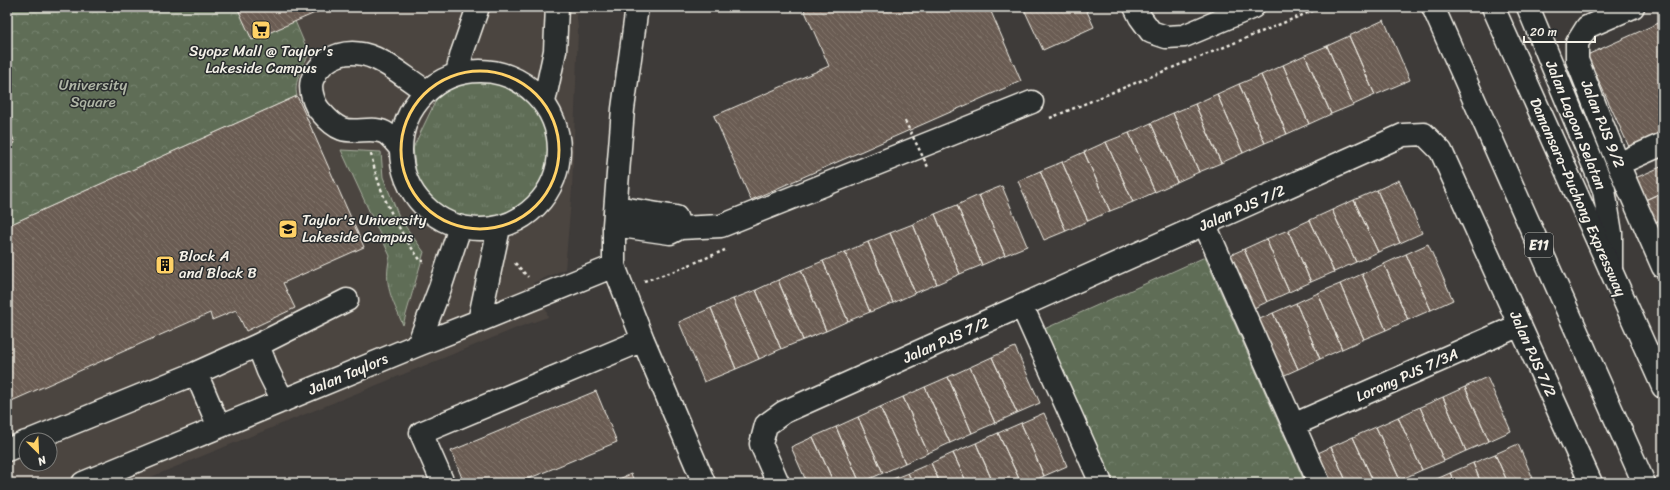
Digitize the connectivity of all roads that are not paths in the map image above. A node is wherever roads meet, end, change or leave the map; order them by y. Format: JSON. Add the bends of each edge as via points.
{"nodes":[{"id":1,"x":478,"y":7,"type":"edge"},
{"id":2,"x":556,"y":7,"type":"edge"},
{"id":3,"x":637,"y":7,"type":"edge"},
{"id":4,"x":1135,"y":7,"type":"edge"},
{"id":5,"x":1253,"y":7,"type":"edge"},
{"id":6,"x":1433,"y":7,"type":"edge"},
{"id":7,"x":1493,"y":7,"type":"edge"},
{"id":8,"x":1528,"y":7,"type":"edge"},
{"id":9,"x":1633,"y":7,"type":"edge"},
{"id":10,"x":457,"y":73,"type":"junction"},
{"id":11,"x":426,"y":91,"type":"junction"},
{"id":12,"x":544,"y":102,"type":"junction"},
{"id":13,"x":1032,"y":102,"type":"dead end"},
{"id":14,"x":1663,"y":144,"type":"edge"},
{"id":15,"x":400,"y":148,"type":"junction"},
{"id":16,"x":1618,"y":164,"type":"junction"},
{"id":17,"x":615,"y":216,"type":"junction"},
{"id":18,"x":1205,"y":225,"type":"junction"},
{"id":19,"x":460,"y":227,"type":"junction"},
{"id":20,"x":499,"y":228,"type":"junction"},
{"id":21,"x":614,"y":266,"type":"junction"},
{"id":22,"x":1663,"y":267,"type":"edge"},
{"id":23,"x":1611,"y":271,"type":"junction"},
{"id":24,"x":347,"y":300,"type":"dead end"},
{"id":25,"x":1022,"y":306,"type":"junction"},
{"id":26,"x":480,"y":321,"type":"junction"},
{"id":27,"x":1520,"y":325,"type":"junction"},
{"id":28,"x":643,"y":340,"type":"junction"},
{"id":29,"x":418,"y":345,"type":"junction"},
{"id":30,"x":258,"y":346,"type":"junction"},
{"id":31,"x":196,"y":373,"type":"junction"},
{"id":32,"x":1663,"y":387,"type":"edge"},
{"id":33,"x":283,"y":401,"type":"junction"},
{"id":34,"x":1293,"y":425,"type":"junction"},
{"id":35,"x":219,"y":427,"type":"junction"},
{"id":36,"x":51,"y":432,"type":"edge"},
{"id":37,"x":18,"y":445,"type":"edge"},
{"id":38,"x":7,"y":450,"type":"edge"},
{"id":39,"x":83,"y":483,"type":"edge"},
{"id":40,"x":443,"y":483,"type":"edge"},
{"id":41,"x":704,"y":483,"type":"edge"},
{"id":42,"x":778,"y":483,"type":"edge"},
{"id":43,"x":1101,"y":483,"type":"edge"},
{"id":44,"x":1319,"y":483,"type":"edge"},
{"id":45,"x":1591,"y":483,"type":"edge"},
{"id":46,"x":1644,"y":483,"type":"edge"}],
"edges":[{"from":1,"to":10,"type":"main road"},
{"from":2,"to":12,"type":"main road","via":[[556,51]]},
{"from":3,"to":17,"type":"main road","via":[[623,109]]},
{"from":4,"to":5,"type":"main road","via":[[1151,32],[1166,37],[1184,36]]},
{"from":6,"to":46,"type":"main road","number":"E11"},
{"from":7,"to":23,"type":"main road","name":"Damansara–Puchong Expressway"},
{"from":8,"to":23,"type":"main road","name":"Jalan Lagoon Selatan","via":[[1604,190],[1611,233]]},
{"from":9,"to":16,"type":"main road","name":"Jalan PJS 9/2","via":[[1587,27],[1576,43],[1577,60]]},
{"from":10,"to":11,"type":"main road"},
{"from":10,"to":12,"type":"main road","via":[[481,70],[505,74],[527,85]]},
{"from":11,"to":15,"type":"main road","via":[[407,116]]},
{"from":11,"to":15,"type":"main road","via":[[376,58],[358,53],[347,53],[331,58],[317,69],[311,81],[313,98],[319,111],[332,123],[343,129],[373,130],[386,134]]},
{"from":12,"to":20,"type":"main road","via":[[554,120],[559,141],[559,162],[552,182],[541,200],[525,214]]},
{"from":13,"to":17,"type":"main road","via":[[721,226],[680,228],[676,216]]},
{"from":14,"to":16,"type":"main road"},
{"from":15,"to":19,"type":"main road","via":[[403,174],[416,198],[435,216]]},
{"from":16,"to":22,"type":"main road","name":"Jalan PJS 9/2"},
{"from":17,"to":21,"type":"main road"},
{"from":18,"to":25,"type":"main road","name":"Jalan PJS 7/2"},
{"from":18,"to":27,"type":"main road","name":"Jalan PJS 7/2","via":[[1403,135],[1424,134],[1441,151]]},
{"from":18,"to":34,"type":"main road"},
{"from":19,"to":20,"type":"main road"},
{"from":19,"to":29,"type":"main road"},
{"from":20,"to":26,"type":"main road"},
{"from":21,"to":26,"type":"main road","name":"Jalan Taylors"},
{"from":21,"to":28,"type":"main road"},
{"from":23,"to":32,"type":"main road","name":"Damansara–Puchong Expressway"},
{"from":24,"to":30,"type":"main road"},
{"from":25,"to":42,"type":"main road","name":"Jalan PJS 7/2","via":[[784,412],[766,425],[761,444]]},
{"from":25,"to":43,"type":"main road"},
{"from":26,"to":29,"type":"main road","name":"Jalan Taylors"},
{"from":27,"to":34,"type":"main road","name":"Lorong PJS 7/3A"},
{"from":27,"to":45,"type":"main road","name":"Jalan PJS 7/2"},
{"from":28,"to":40,"type":"main road","via":[[421,433]]},
{"from":28,"to":41,"type":"main road"},
{"from":29,"to":33,"type":"main road","name":"Jalan Taylors"},
{"from":30,"to":31,"type":"main road"},
{"from":30,"to":33,"type":"main road"},
{"from":31,"to":35,"type":"main road"},
{"from":31,"to":36,"type":"main road"},
{"from":33,"to":35,"type":"main road","name":"Jalan Taylors"},
{"from":34,"to":44,"type":"main road"},
{"from":35,"to":39,"type":"main road","name":"Jalan Taylors"},
{"from":37,"to":38,"type":"main road"}]}
